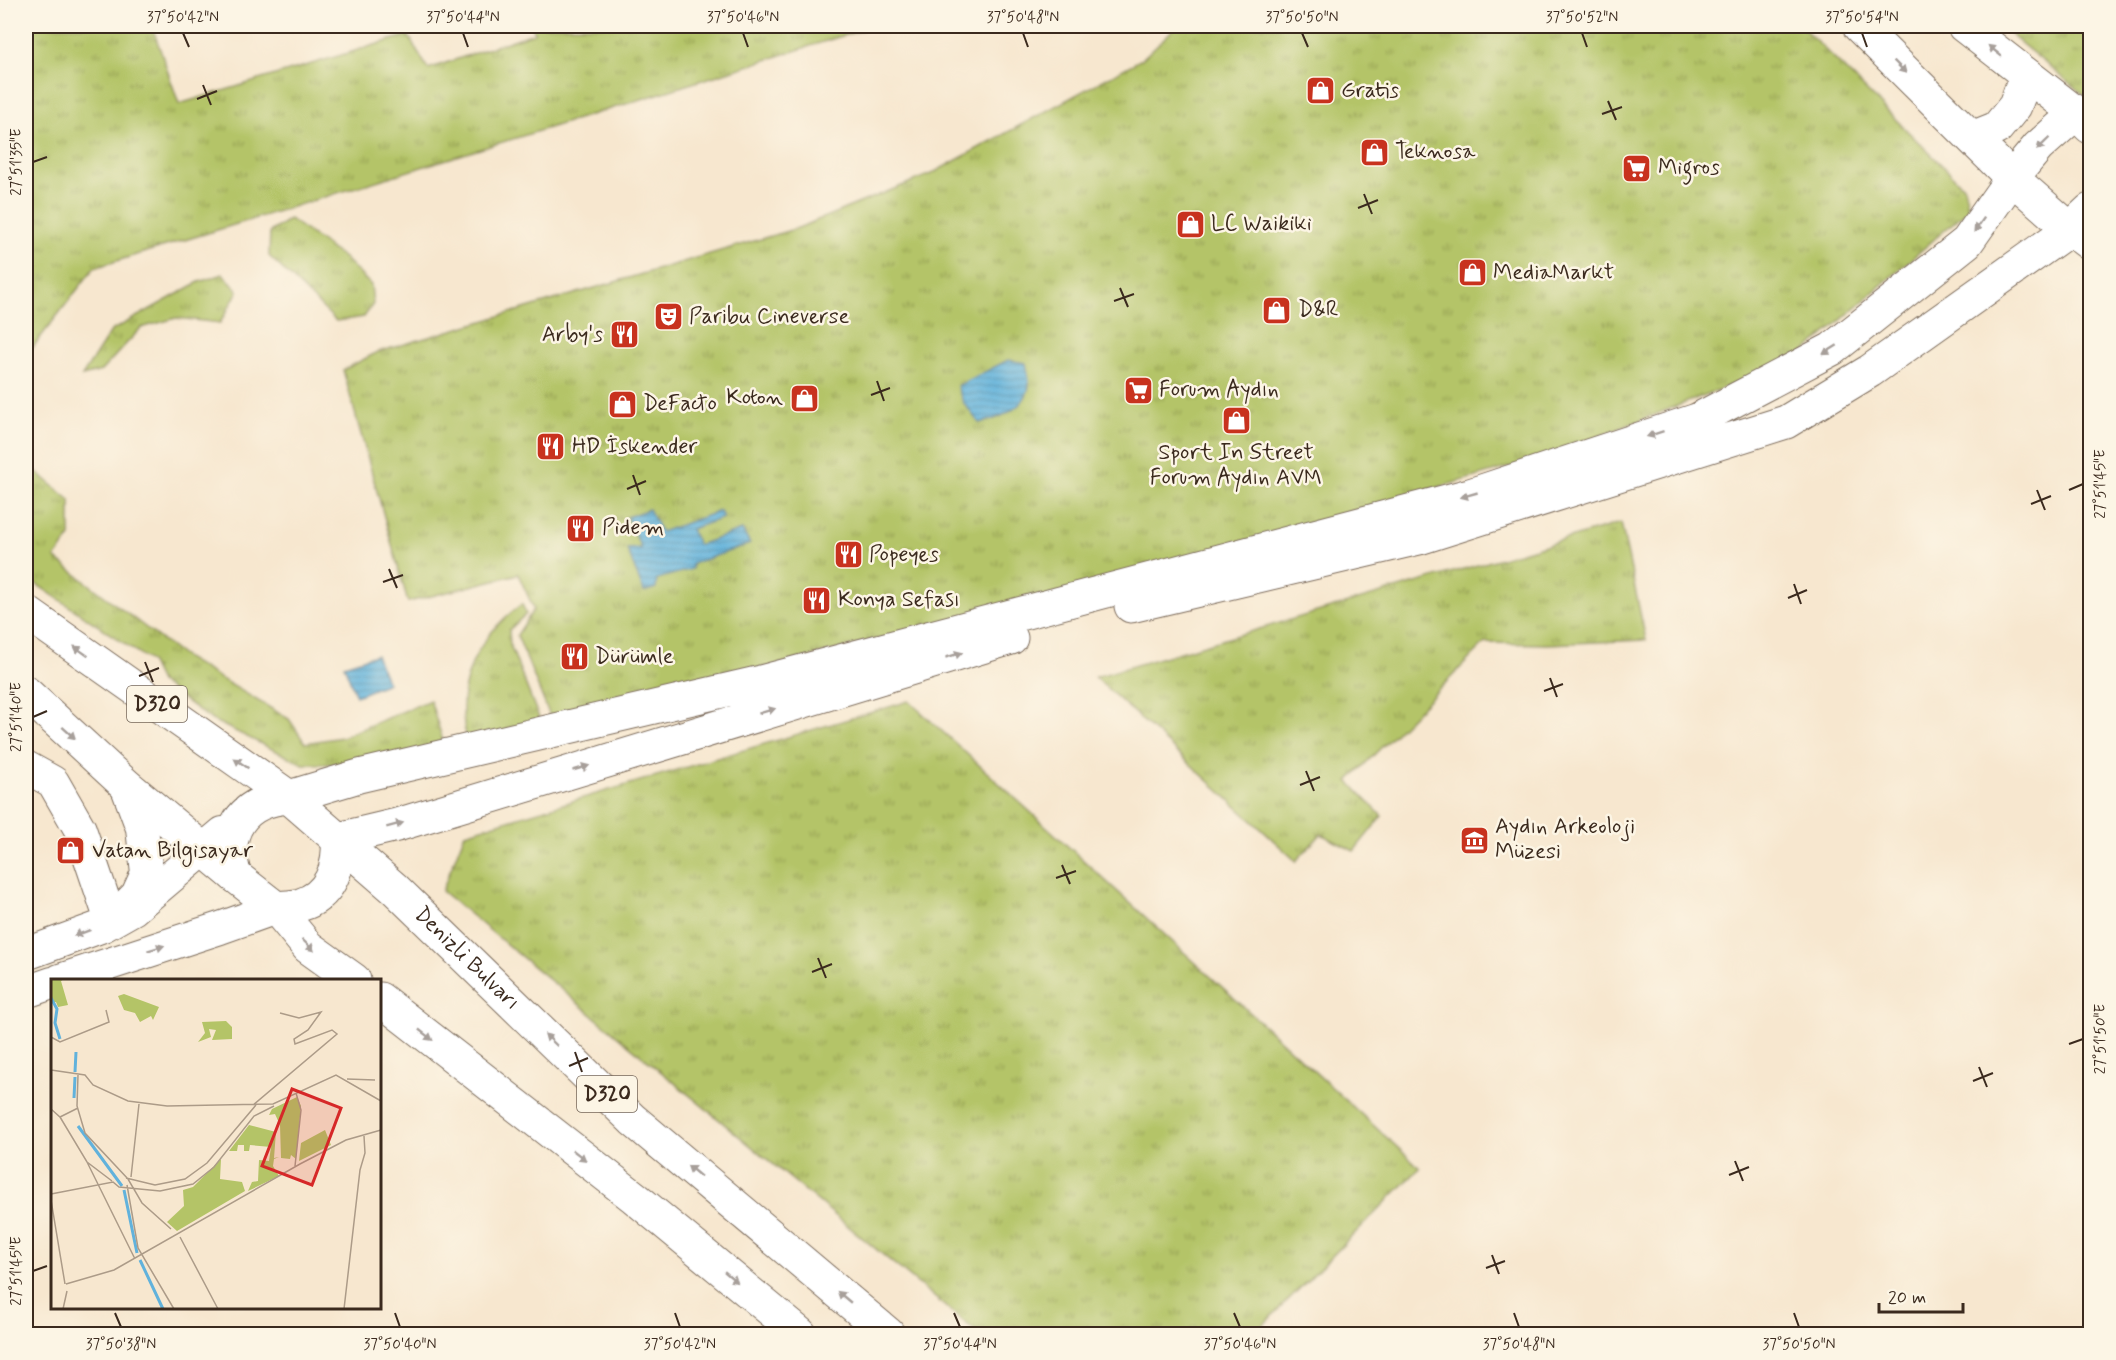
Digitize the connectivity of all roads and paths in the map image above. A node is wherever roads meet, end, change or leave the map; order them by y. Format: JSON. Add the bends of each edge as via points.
{"nodes":[{"id":1,"x":1859,"y":26,"type":"edge"},
{"id":2,"x":1964,"y":26,"type":"edge"},
{"id":3,"x":2026,"y":76,"type":"junction"},
{"id":4,"x":2083,"y":120,"type":"edge"},
{"id":5,"x":1972,"y":138,"type":"junction"},
{"id":6,"x":2012,"y":177,"type":"junction"},
{"id":7,"x":2084,"y":228,"type":"edge"},
{"id":8,"x":26,"y":612,"type":"edge"},
{"id":9,"x":1044,"y":617,"type":"junction"},
{"id":10,"x":26,"y":693,"type":"edge"},
{"id":11,"x":26,"y":767,"type":"edge"},
{"id":12,"x":126,"y":785,"type":"junction"},
{"id":13,"x":289,"y":797,"type":"junction"},
{"id":14,"x":246,"y":812,"type":"junction"},
{"id":15,"x":338,"y":839,"type":"junction"},
{"id":16,"x":203,"y":850,"type":"junction"},
{"id":17,"x":235,"y":876,"type":"junction"},
{"id":18,"x":276,"y":908,"type":"junction"},
{"id":19,"x":111,"y":921,"type":"junction"},
{"id":20,"x":26,"y":954,"type":"edge"},
{"id":21,"x":66,"y":979,"type":"edge"},
{"id":22,"x":351,"y":979,"type":"edge"},
{"id":23,"x":51,"y":983,"type":"edge"},
{"id":24,"x":26,"y":992,"type":"edge"},
{"id":25,"x":381,"y":1000,"type":"edge"},
{"id":26,"x":800,"y":1335,"type":"edge"},
{"id":27,"x":888,"y":1335,"type":"edge"}],
"edges":[{"from":1,"to":5,"type":"main road","one_way":true},
{"from":3,"to":2,"type":"main road","one_way":true},
{"from":3,"to":4,"type":"main road"},
{"from":3,"to":5,"type":"main road","via":[[2015,106],[1997,128]]},
{"from":4,"to":6,"type":"main road","one_way":true,"via":[[2038,147]]},
{"from":5,"to":6,"type":"main road"},
{"from":6,"to":7,"type":"main road"},
{"from":6,"to":9,"type":"main road","one_way":true,"via":[[1967,242],[1833,349],[1697,420],[1470,495]]},
{"from":7,"to":9,"type":"main road","via":[[1870,371],[1786,422],[1419,538]]},
{"from":13,"to":8,"type":"main road","name":"Denizli Bulvarı","number":"D320","one_way":true},
{"from":9,"to":13,"type":"main road","via":[[359,776]]},
{"from":15,"to":9,"type":"main road","one_way":true,"via":[[397,825],[756,714]]},
{"from":10,"to":12,"type":"main road","one_way":true},
{"from":11,"to":19,"type":"street","via":[[53,782],[80,829]]},
{"from":12,"to":16,"type":"main road"},
{"from":12,"to":19,"type":"street","via":[[141,828],[147,873],[136,895]]},
{"from":13,"to":14,"type":"main road","via":[[260,802]]},
{"from":13,"to":15,"type":"main road","name":"Denizli Bulvarı","number":"D320"},
{"from":14,"to":16,"type":"street"},
{"from":14,"to":17,"type":"main road","via":[[230,842]]},
{"from":15,"to":18,"type":"main road","via":[[336,873],[327,887],[315,899]]},
{"from":27,"to":15,"type":"main road","name":"Denizli Bulvarı","number":"D320","one_way":true,"via":[[633,1120],[395,889]]},
{"from":16,"to":17,"type":"main road"},
{"from":16,"to":19,"type":"street","via":[[133,909]]},
{"from":17,"to":18,"type":"main road"},
{"from":21,"to":18,"type":"street","one_way":true},
{"from":18,"to":22,"type":"main road","one_way":true,"via":[[308,946]]},
{"from":19,"to":20,"type":"street","one_way":true},
{"from":23,"to":24,"type":"street"},
{"from":25,"to":26,"type":"main road","number":"D320","one_way":true,"via":[[634,1197]]}]}
